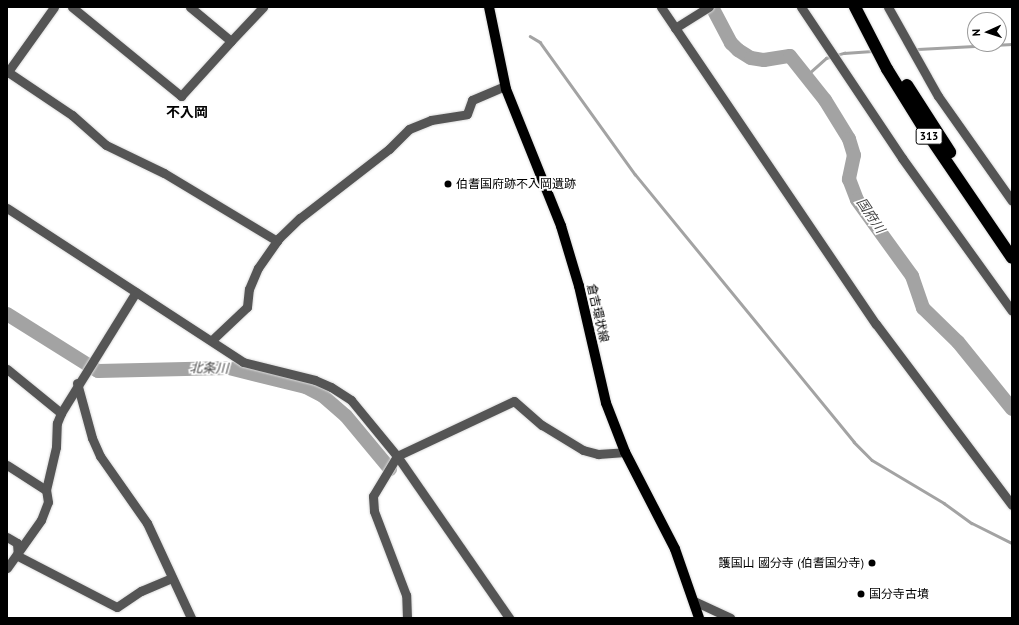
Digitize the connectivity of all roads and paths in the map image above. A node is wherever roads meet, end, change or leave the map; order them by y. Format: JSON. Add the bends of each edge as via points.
{"nodes":[{"id":1,"x":54,"y":7,"type":"edge"},
{"id":2,"x":72,"y":7,"type":"edge"},
{"id":3,"x":190,"y":7,"type":"edge"},
{"id":4,"x":263,"y":7,"type":"edge"},
{"id":5,"x":489,"y":7,"type":"edge"},
{"id":6,"x":661,"y":7,"type":"edge"},
{"id":7,"x":709,"y":7,"type":"edge"},
{"id":8,"x":801,"y":7,"type":"edge"},
{"id":9,"x":855,"y":7,"type":"edge"},
{"id":10,"x":864,"y":7,"type":"edge"},
{"id":11,"x":888,"y":7,"type":"edge"},
{"id":12,"x":675,"y":28,"type":"junction"},
{"id":13,"x":231,"y":41,"type":"junction"},
{"id":14,"x":7,"y":72,"type":"edge"},
{"id":15,"x":505,"y":86,"type":"junction"},
{"id":16,"x":1012,"y":201,"type":"edge"},
{"id":17,"x":7,"y":208,"type":"edge"},
{"id":18,"x":277,"y":241,"type":"junction"},
{"id":19,"x":1012,"y":244,"type":"edge"},
{"id":20,"x":1012,"y":258,"type":"edge"},
{"id":21,"x":136,"y":292,"type":"junction"},
{"id":22,"x":1012,"y":311,"type":"edge"},
{"id":23,"x":212,"y":340,"type":"junction"},
{"id":24,"x":7,"y":369,"type":"edge"},
{"id":25,"x":77,"y":383,"type":"junction"},
{"id":26,"x":61,"y":413,"type":"junction"},
{"id":27,"x":625,"y":452,"type":"junction"},
{"id":28,"x":397,"y":456,"type":"junction"},
{"id":29,"x":7,"y":465,"type":"edge"},
{"id":30,"x":46,"y":490,"type":"junction"},
{"id":31,"x":1012,"y":505,"type":"edge"},
{"id":32,"x":7,"y":537,"type":"edge"},
{"id":33,"x":18,"y":556,"type":"junction"},
{"id":34,"x":7,"y":568,"type":"edge"},
{"id":35,"x":171,"y":578,"type":"junction"},
{"id":36,"x":694,"y":601,"type":"junction"},
{"id":37,"x":191,"y":618,"type":"edge"},
{"id":38,"x":407,"y":618,"type":"edge"},
{"id":39,"x":509,"y":618,"type":"edge"},
{"id":40,"x":698,"y":618,"type":"edge"},
{"id":41,"x":730,"y":618,"type":"edge"}],
"edges":[{"from":1,"to":14,"type":"street"},
{"from":2,"to":13,"type":"street","via":[[181,96]]},
{"from":3,"to":13,"type":"street"},
{"from":4,"to":13,"type":"street"},
{"from":5,"to":15,"type":"main road","name":"倉吉環状線"},
{"from":6,"to":12,"type":"street"},
{"from":7,"to":12,"type":"street"},
{"from":8,"to":22,"type":"street","via":[[902,158]]},
{"from":9,"to":20,"type":"highway","number":"313","via":[[887,69],[923,128]]},
{"from":10,"to":19,"type":"highway","number":"313","via":[[894,65],[922,110]]},
{"from":11,"to":16,"type":"street","via":[[938,96]]},
{"from":12,"to":31,"type":"street","via":[[876,324]]},
{"from":14,"to":18,"type":"street","via":[[72,115],[106,145],[164,173]]},
{"from":15,"to":18,"type":"street","via":[[472,100],[467,114],[431,120],[409,129],[389,149],[300,218]]},
{"from":15,"to":27,"type":"main road","name":"倉吉環状線","via":[[561,226],[579,286],[606,403]]},
{"from":17,"to":21,"type":"street"},
{"from":18,"to":23,"type":"street","via":[[258,268],[249,289],[247,308]]},
{"from":21,"to":23,"type":"street"},
{"from":21,"to":25,"type":"street"},
{"from":23,"to":28,"type":"street","via":[[243,362],[331,387],[351,400]]},
{"from":24,"to":26,"type":"street"},
{"from":25,"to":26,"type":"street"},
{"from":25,"to":35,"type":"street","via":[[92,438],[100,456],[147,523]]},
{"from":26,"to":30,"type":"street"},
{"from":27,"to":28,"type":"street","via":[[598,454],[583,450],[542,425],[514,401]]},
{"from":27,"to":36,"type":"main road","name":"倉吉環状線","via":[[675,550]]},
{"from":28,"to":38,"type":"street","via":[[373,496],[374,511],[406,595]]},
{"from":28,"to":39,"type":"street"},
{"from":29,"to":30,"type":"street"},
{"from":30,"to":33,"type":"street","via":[[48,502],[41,520]]},
{"from":32,"to":33,"type":"street","via":[[16,543]]},
{"from":33,"to":34,"type":"street"},
{"from":33,"to":35,"type":"street","via":[[117,607],[141,591]]},
{"from":35,"to":37,"type":"street"},
{"from":36,"to":40,"type":"main road","name":"倉吉環状線"},
{"from":36,"to":41,"type":"street"}]}
